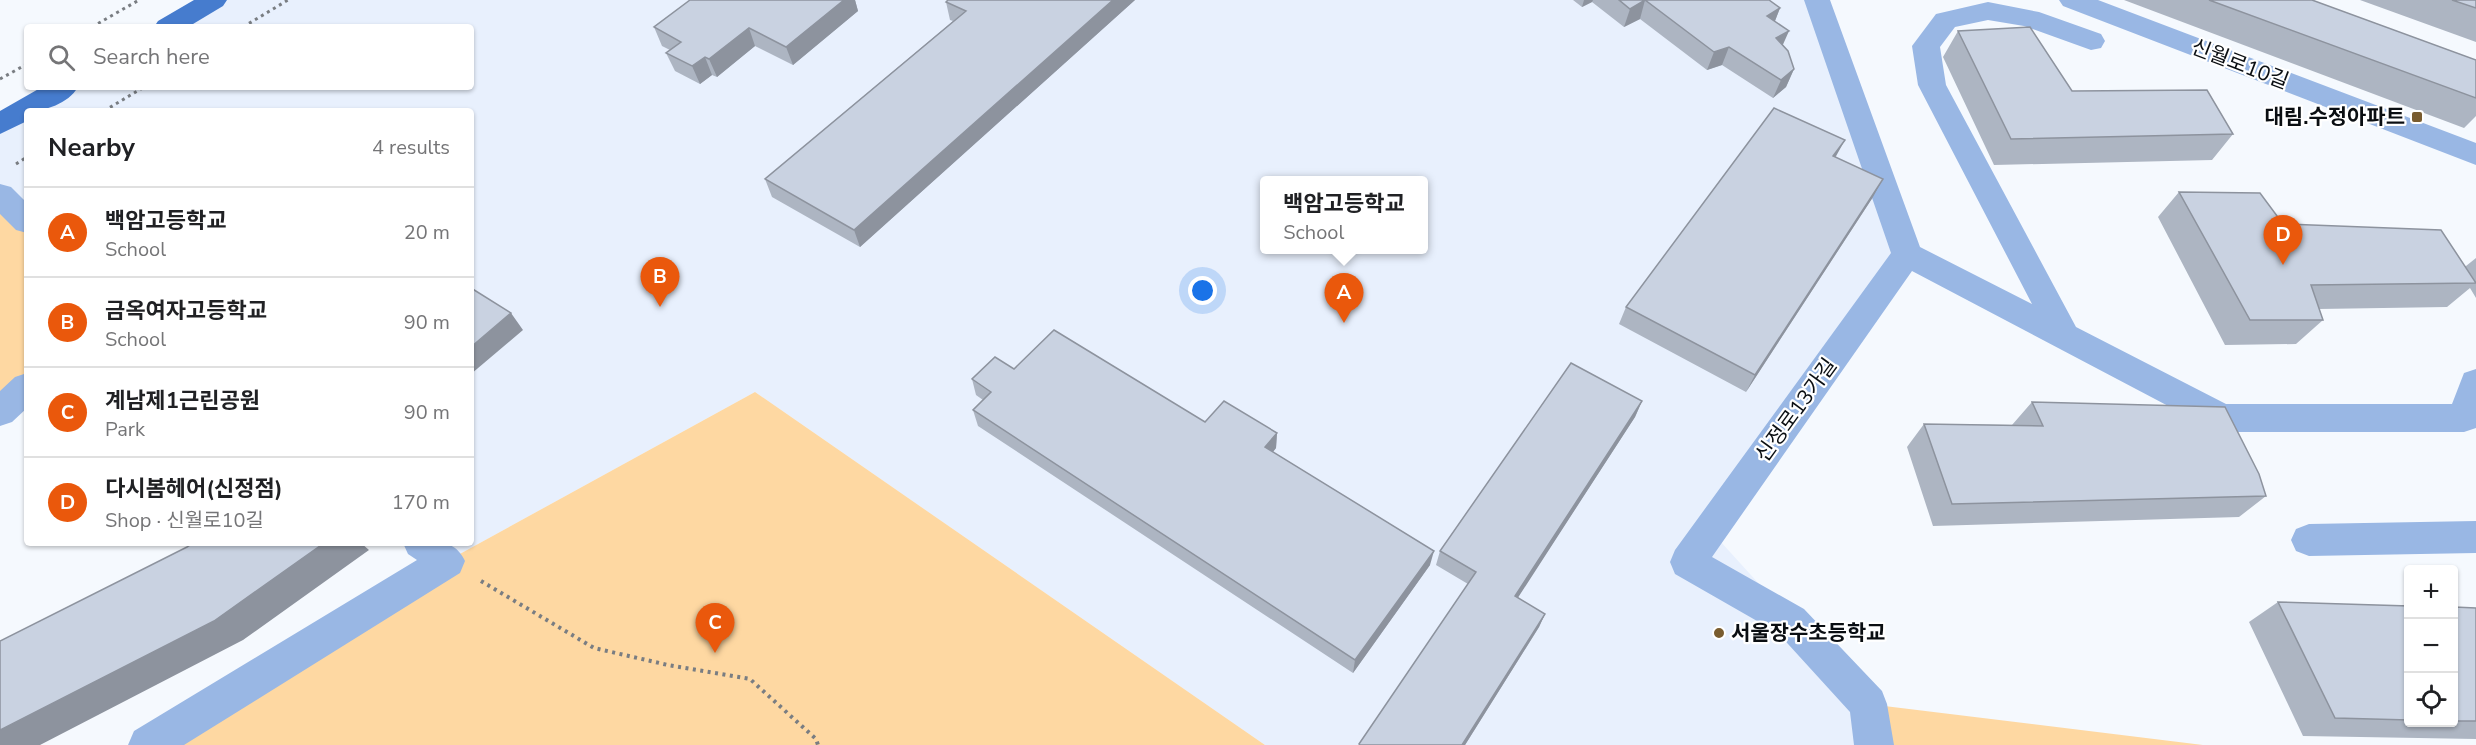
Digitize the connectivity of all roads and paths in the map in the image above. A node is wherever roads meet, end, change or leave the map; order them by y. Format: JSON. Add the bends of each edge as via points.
{"nodes":[{"id":1,"x":139,"y":0,"type":"edge"},
{"id":2,"x":214,"y":0,"type":"edge"},
{"id":3,"x":288,"y":0,"type":"edge"},
{"id":4,"x":1817,"y":0,"type":"edge"},
{"id":5,"x":2072,"y":0,"type":"edge"},
{"id":6,"x":97,"y":24,"type":"edge"},
{"id":7,"x":173,"y":24,"type":"edge"},
{"id":8,"x":248,"y":24,"type":"edge"},
{"id":9,"x":2091,"y":41,"type":"dead end"},
{"id":10,"x":24,"y":66,"type":"edge"},
{"id":11,"x":0,"y":79,"type":"edge"},
{"id":12,"x":59,"y":90,"type":"edge"},
{"id":13,"x":139,"y":90,"type":"edge"},
{"id":14,"x":28,"y":108,"type":"edge"},
{"id":15,"x":109,"y":108,"type":"edge"},
{"id":16,"x":24,"y":110,"type":"edge"},
{"id":17,"x":0,"y":124,"type":"edge"},
{"id":18,"x":2476,"y":154,"type":"edge"},
{"id":19,"x":0,"y":195,"type":"edge"},
{"id":20,"x":24,"y":219,"type":"edge"},
{"id":21,"x":1907,"y":254,"type":"junction"},
{"id":22,"x":2064,"y":336,"type":"junction"},
{"id":23,"x":2476,"y":383,"type":"edge"},
{"id":24,"x":24,"y":390,"type":"edge"},
{"id":25,"x":0,"y":412,"type":"edge"},
{"id":26,"x":2470,"y":428,"type":"edge"},
{"id":27,"x":2476,"y":537,"type":"edge"},
{"id":28,"x":2309,"y":540,"type":"dead end"},
{"id":29,"x":434,"y":552,"type":"edge"},
{"id":30,"x":148,"y":745,"type":"edge"},
{"id":31,"x":818,"y":745,"type":"edge"},
{"id":32,"x":1874,"y":745,"type":"edge"}],
"edges":[{"from":1,"to":6,"type":"path"},
{"from":2,"to":7,"type":"main road"},
{"from":3,"to":8,"type":"path"},
{"from":4,"to":21,"type":"street"},
{"from":5,"to":18,"type":"street","name":"신월로10길"},
{"from":9,"to":22,"type":"street","via":[[2029,18],[1988,11],[1946,20],[1926,46],[1932,85]]},
{"from":10,"to":11,"type":"path"},
{"from":12,"to":14,"type":"main road"},
{"from":13,"to":15,"type":"path"},
{"from":16,"to":17,"type":"main road"},
{"from":19,"to":20,"type":"street"},
{"from":21,"to":22,"type":"street"},
{"from":21,"to":32,"type":"street","name":"신정로13가길","via":[[1688,562],[1791,621],[1868,704]]},
{"from":22,"to":26,"type":"street","via":[[2222,418]]},
{"from":23,"to":26,"type":"street"},
{"from":24,"to":25,"type":"street"},
{"from":27,"to":28,"type":"street"},
{"from":29,"to":30,"type":"street"},
{"from":29,"to":31,"type":"path","via":[[594,648],[750,678]]}]}
